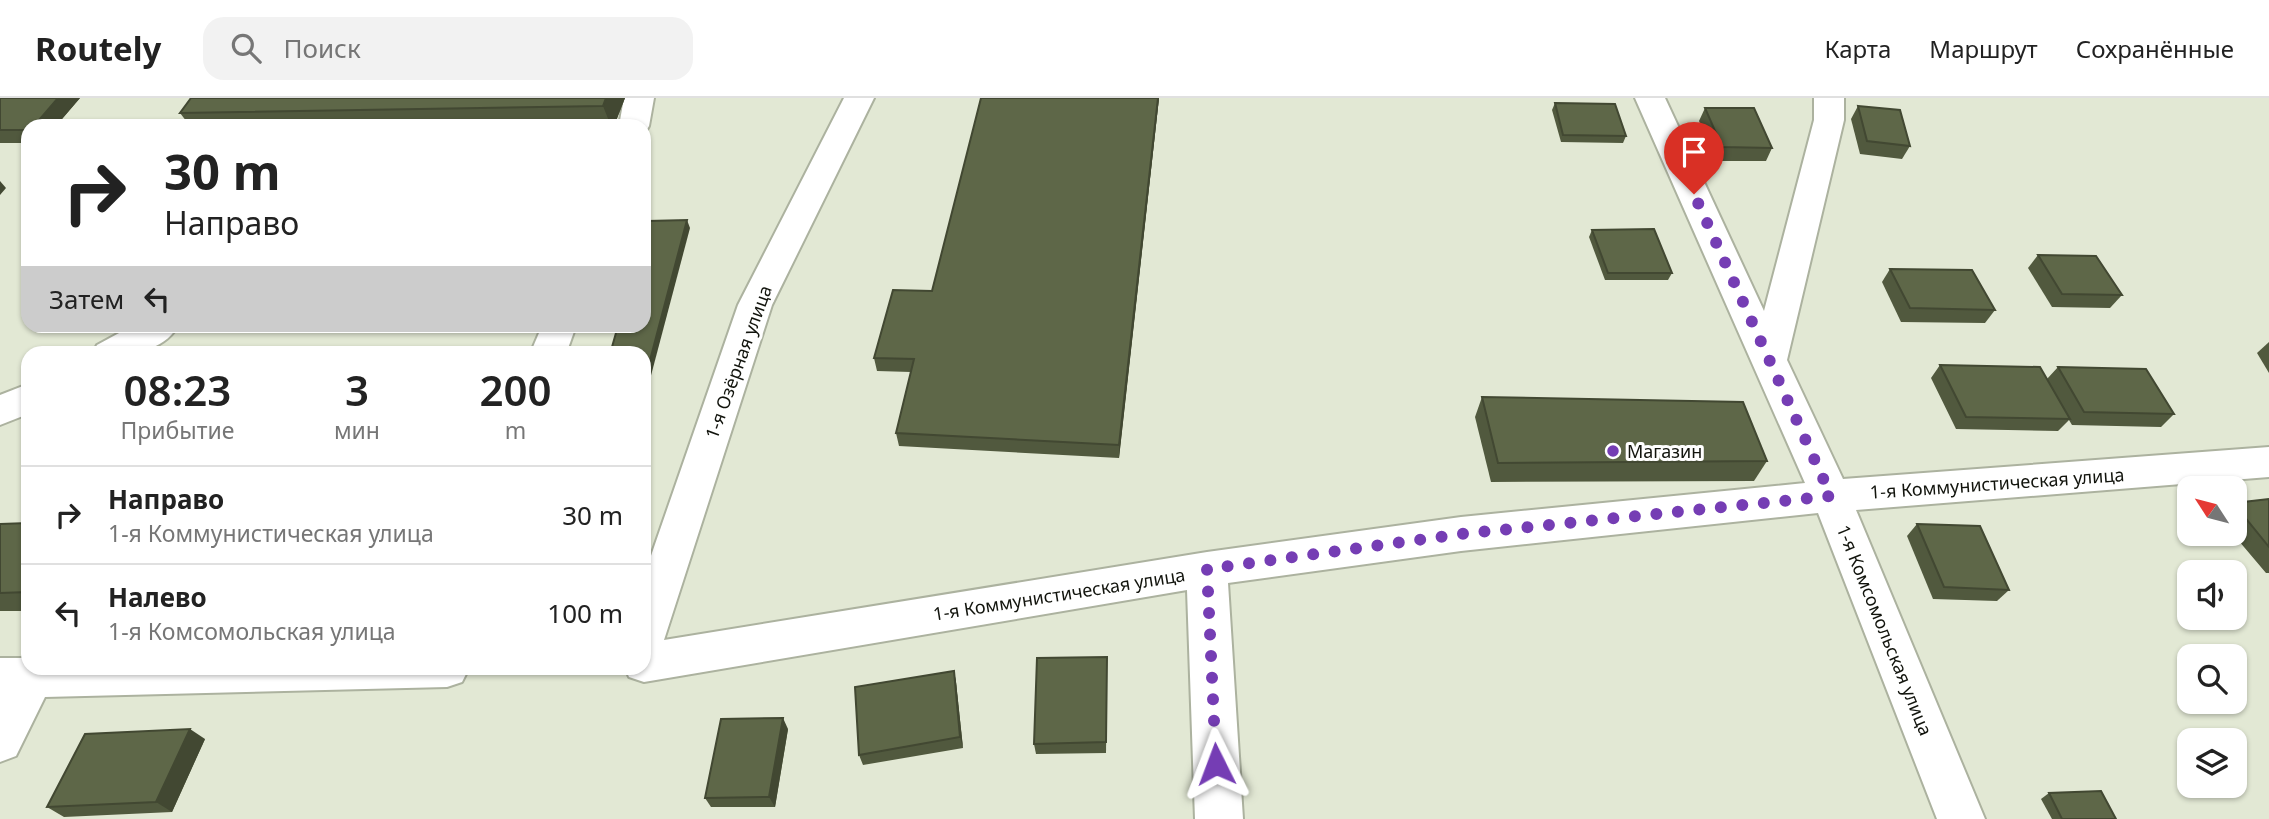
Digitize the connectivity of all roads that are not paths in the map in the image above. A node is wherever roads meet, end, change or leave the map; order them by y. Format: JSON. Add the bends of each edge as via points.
{"nodes":[{"id":1,"x":639,"y":98,"type":"edge"},
{"id":2,"x":859,"y":98,"type":"edge"},
{"id":3,"x":1650,"y":98,"type":"edge"},
{"id":4,"x":1829,"y":98,"type":"edge"},
{"id":5,"x":635,"y":119,"type":"edge"},
{"id":6,"x":148,"y":333,"type":"edge"},
{"id":7,"x":124,"y":346,"type":"edge"},
{"id":8,"x":1769,"y":361,"type":"junction"},
{"id":9,"x":21,"y":401,"type":"edge"},
{"id":10,"x":0,"y":411,"type":"edge"},
{"id":11,"x":2269,"y":462,"type":"edge"},
{"id":12,"x":1831,"y":496,"type":"junction"},
{"id":13,"x":1207,"y":569,"type":"junction"},
{"id":14,"x":651,"y":617,"type":"edge"},
{"id":15,"x":651,"y":662,"type":"edge"},
{"id":16,"x":145,"y":675,"type":"edge"},
{"id":17,"x":16,"y":678,"type":"edge"},
{"id":18,"x":0,"y":741,"type":"edge"},
{"id":19,"x":1219,"y":819,"type":"edge"},
{"id":20,"x":1961,"y":819,"type":"edge"}],
"edges":[{"from":1,"to":5,"type":"street"},
{"from":2,"to":14,"type":"street","name":"1-я Озёрная улица","via":[[755,305]]},
{"from":3,"to":8,"type":"street","name":"1-я Комсомольская улица"},
{"from":4,"to":8,"type":"street","via":[[1829,120]]},
{"from":6,"to":7,"type":"street"},
{"from":8,"to":12,"type":"street","name":"1-я Комсомольская улица"},
{"from":9,"to":10,"type":"street"},
{"from":11,"to":12,"type":"street","name":"1-я Коммунистическая улица"},
{"from":12,"to":13,"type":"street","name":"1-я Коммунистическая улица","via":[[1461,534]]},
{"from":12,"to":20,"type":"street","name":"1-я Комсомольская улица"},
{"from":13,"to":15,"type":"street","name":"1-я Коммунистическая улица"},
{"from":13,"to":19,"type":"street"},
{"from":16,"to":17,"type":"street"},
{"from":17,"to":18,"type":"street"}]}
